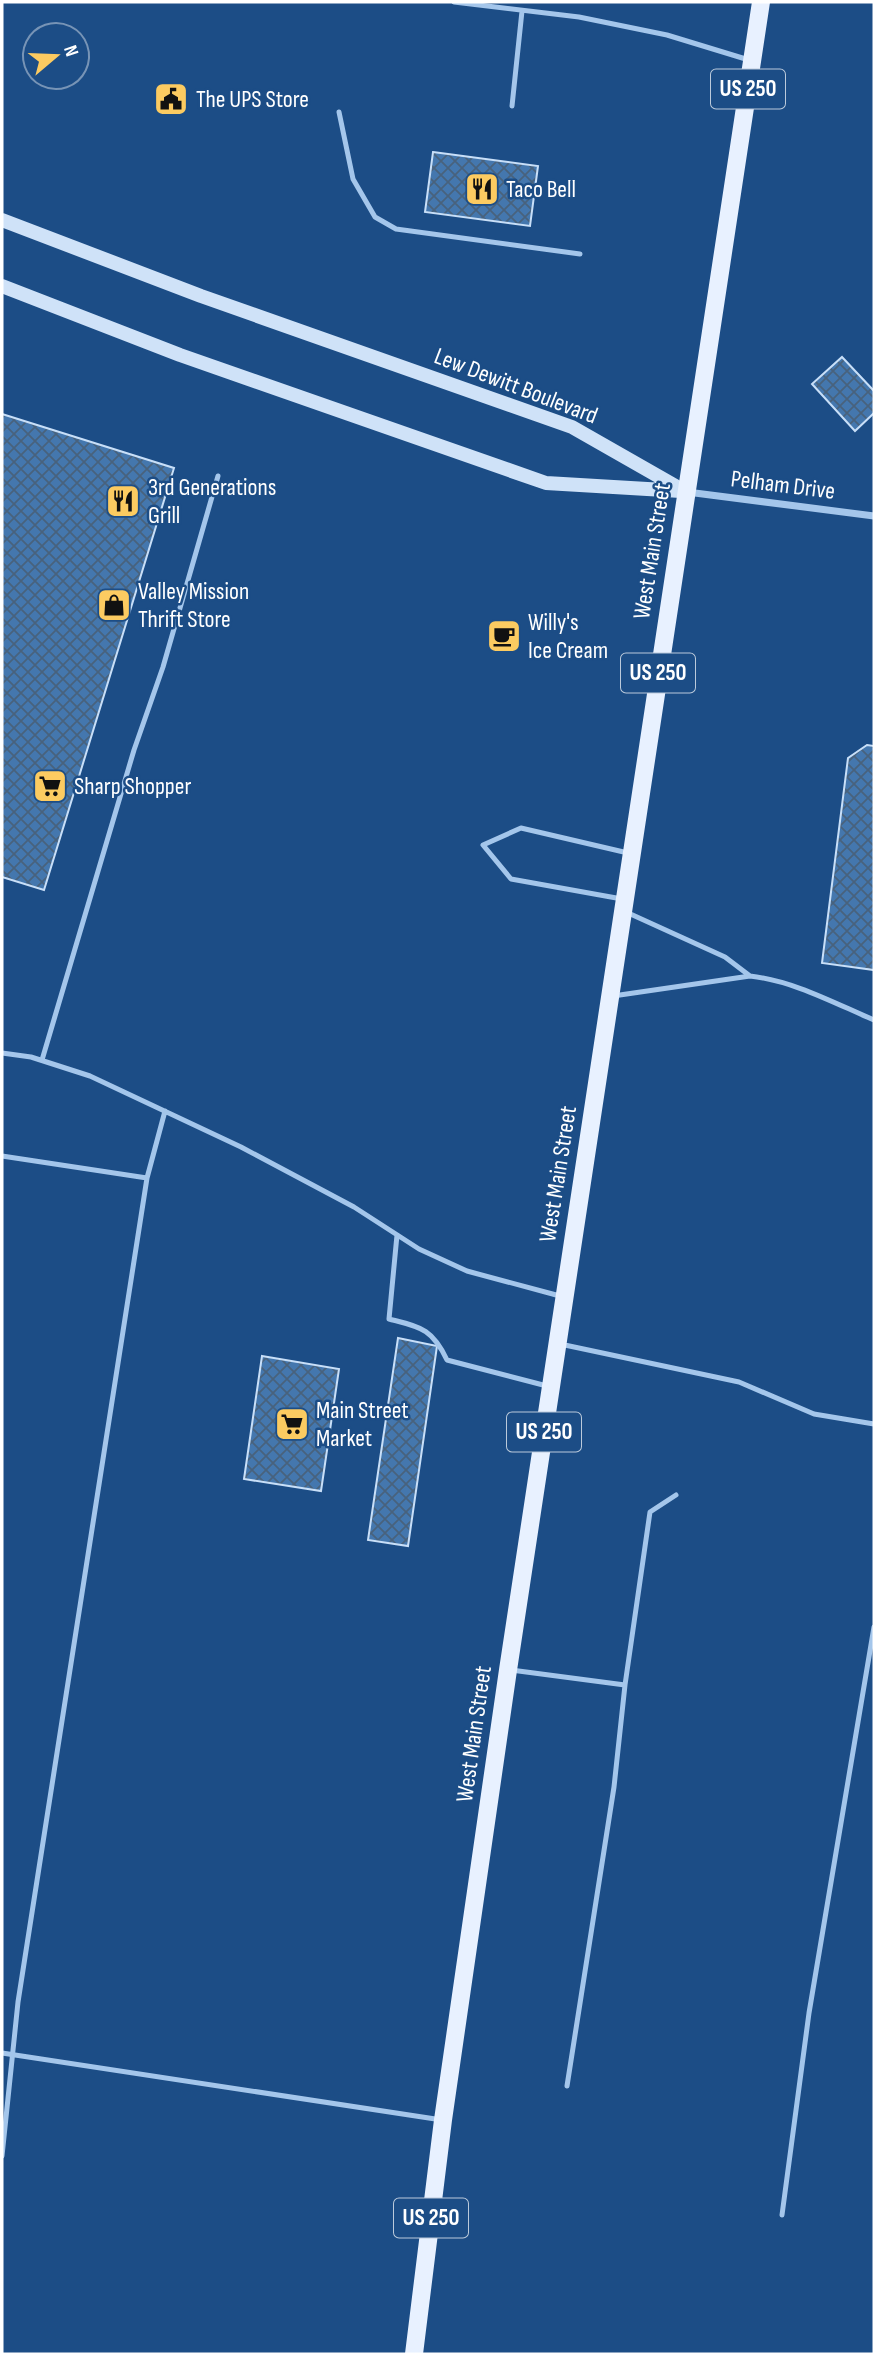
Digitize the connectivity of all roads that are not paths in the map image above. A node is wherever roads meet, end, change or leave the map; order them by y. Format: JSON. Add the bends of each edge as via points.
{"nodes":[{"id":1,"x":454,"y":2,"type":"edge"},
{"id":2,"x":761,"y":2,"type":"edge"},
{"id":3,"x":522,"y":11,"type":"junction"},
{"id":4,"x":752,"y":61,"type":"junction"},
{"id":5,"x":512,"y":106,"type":"dead end"},
{"id":6,"x":339,"y":112,"type":"dead end"},
{"id":7,"x":2,"y":220,"type":"edge"},
{"id":8,"x":580,"y":254,"type":"dead end"},
{"id":9,"x":2,"y":286,"type":"edge"},
{"id":10,"x":218,"y":476,"type":"dead end"},
{"id":11,"x":686,"y":492,"type":"junction"},
{"id":12,"x":874,"y":516,"type":"edge"},
{"id":13,"x":631,"y":854,"type":"junction"},
{"id":14,"x":623,"y":905,"type":"junction"},
{"id":15,"x":750,"y":976,"type":"junction"},
{"id":16,"x":609,"y":996,"type":"junction"},
{"id":17,"x":874,"y":1020,"type":"edge"},
{"id":18,"x":2,"y":1053,"type":"edge"},
{"id":19,"x":42,"y":1060,"type":"junction"},
{"id":20,"x":165,"y":1111,"type":"junction"},
{"id":21,"x":2,"y":1156,"type":"edge"},
{"id":22,"x":147,"y":1178,"type":"junction"},
{"id":23,"x":397,"y":1235,"type":"junction"},
{"id":24,"x":564,"y":1297,"type":"junction"},
{"id":25,"x":557,"y":1343,"type":"junction"},
{"id":26,"x":550,"y":1387,"type":"junction"},
{"id":27,"x":874,"y":1424,"type":"edge"},
{"id":28,"x":677,"y":1495,"type":"dead end"},
{"id":29,"x":874,"y":1627,"type":"edge"},
{"id":30,"x":508,"y":1670,"type":"junction"},
{"id":31,"x":625,"y":1685,"type":"junction"},
{"id":32,"x":2,"y":2053,"type":"edge"},
{"id":33,"x":12,"y":2055,"type":"junction"},
{"id":34,"x":567,"y":2086,"type":"dead end"},
{"id":35,"x":443,"y":2120,"type":"junction"},
{"id":36,"x":2,"y":2156,"type":"edge"},
{"id":37,"x":782,"y":2215,"type":"dead end"},
{"id":38,"x":414,"y":2354,"type":"edge"}],
"edges":[{"from":1,"to":3,"type":"lane"},
{"from":2,"to":4,"type":"main road","name":"West Main Street","number":"US 250"},
{"from":3,"to":4,"type":"lane","via":[[667,35]]},
{"from":3,"to":5,"type":"lane"},
{"from":4,"to":11,"type":"main road","name":"West Main Street","number":"US 250"},
{"from":6,"to":8,"type":"lane","via":[[353,179],[375,217],[396,229]]},
{"from":7,"to":11,"type":"main road","name":"Lew Dewitt Boulevard","via":[[201,296],[572,427]]},
{"from":9,"to":11,"type":"main road","via":[[180,355],[547,483]]},
{"from":10,"to":19,"type":"lane"},
{"from":11,"to":12,"type":"street","name":"Pelham Drive"},
{"from":11,"to":13,"type":"main road","name":"West Main Street","number":"US 250"},
{"from":13,"to":14,"type":"main road","name":"West Main Street","number":"US 250"},
{"from":13,"to":14,"type":"lane","via":[[521,828],[483,845],[511,879]]},
{"from":14,"to":15,"type":"lane","via":[[725,957]]},
{"from":14,"to":16,"type":"main road","name":"West Main Street","number":"US 250"},
{"from":15,"to":16,"type":"lane"},
{"from":15,"to":17,"type":"lane","via":[[803,989]]},
{"from":16,"to":24,"type":"main road","name":"West Main Street","number":"US 250"},
{"from":18,"to":19,"type":"lane"},
{"from":19,"to":20,"type":"lane","via":[[90,1076]]},
{"from":20,"to":22,"type":"lane"},
{"from":20,"to":23,"type":"lane","via":[[354,1207]]},
{"from":21,"to":22,"type":"lane"},
{"from":22,"to":33,"type":"lane"},
{"from":23,"to":24,"type":"lane","via":[[467,1271]]},
{"from":23,"to":26,"type":"lane","via":[[388,1318],[430,1332],[447,1360]]},
{"from":24,"to":25,"type":"main road","name":"West Main Street","number":"US 250"},
{"from":25,"to":26,"type":"main road","name":"West Main Street","number":"US 250"},
{"from":25,"to":27,"type":"lane","via":[[739,1382],[814,1414]]},
{"from":26,"to":30,"type":"main road","name":"West Main Street","number":"US 250"},
{"from":28,"to":31,"type":"lane","via":[[650,1512]]},
{"from":29,"to":37,"type":"lane","via":[[809,2013]]},
{"from":30,"to":31,"type":"lane"},
{"from":30,"to":35,"type":"main road","name":"West Main Street","number":"US 250"},
{"from":31,"to":34,"type":"lane","via":[[614,1787]]},
{"from":32,"to":33,"type":"lane"},
{"from":33,"to":35,"type":"lane"},
{"from":33,"to":36,"type":"lane"},
{"from":35,"to":38,"type":"main road","name":"West Main Street","number":"US 250"}]}
